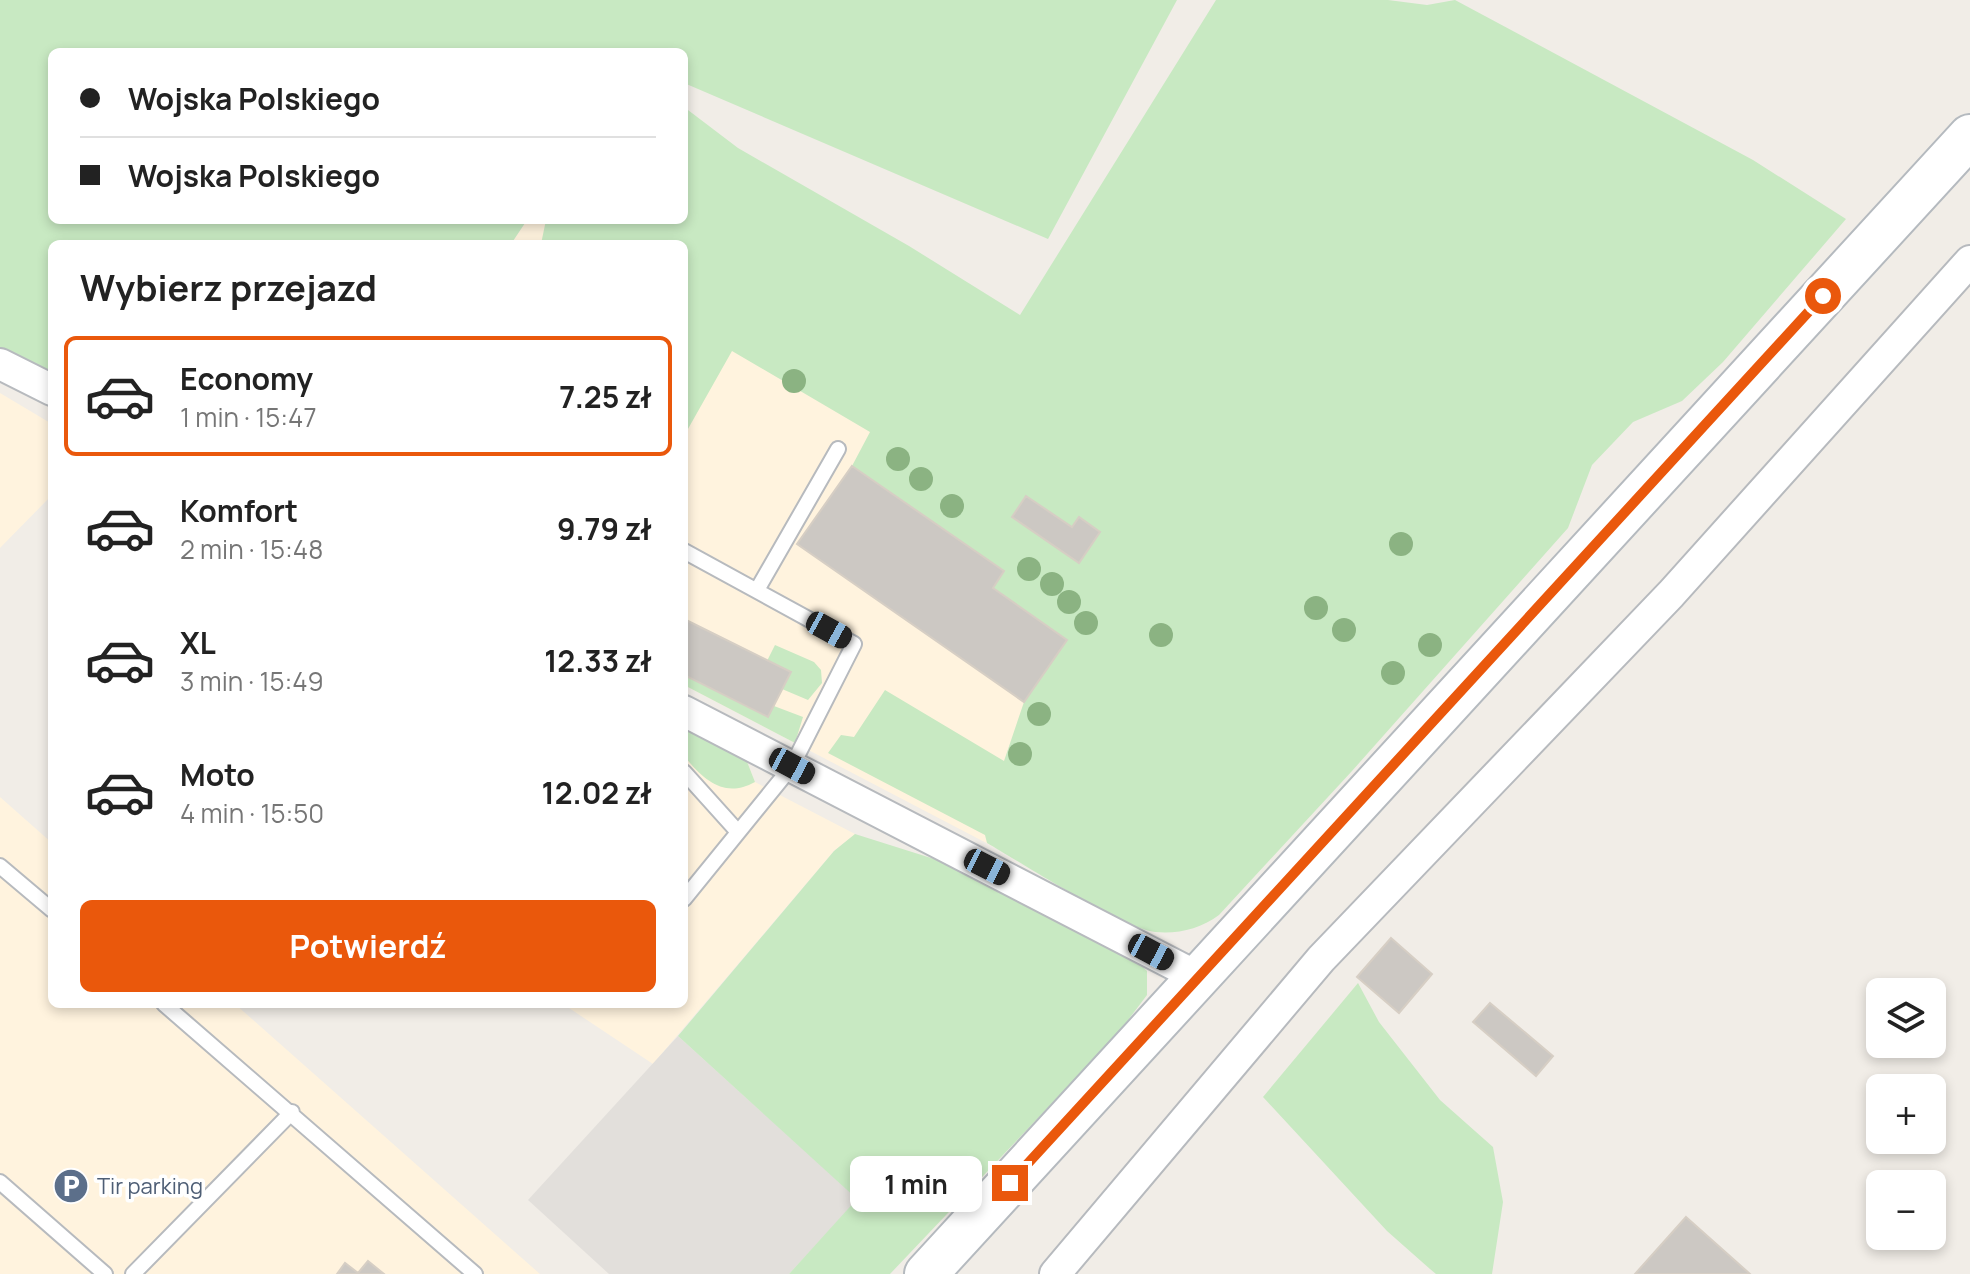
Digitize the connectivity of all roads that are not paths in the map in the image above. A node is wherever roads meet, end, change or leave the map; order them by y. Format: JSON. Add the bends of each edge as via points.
{"nodes":[{"id":1,"x":1969,"y":136,"type":"edge"},
{"id":2,"x":1970,"y":261,"type":"edge"},
{"id":3,"x":0,"y":364,"type":"edge"},
{"id":4,"x":48,"y":388,"type":"edge"},
{"id":5,"x":838,"y":449,"type":"dead end"},
{"id":6,"x":688,"y":553,"type":"edge"},
{"id":7,"x":757,"y":590,"type":"junction"},
{"id":8,"x":688,"y":713,"type":"edge"},
{"id":9,"x":792,"y":766,"type":"junction"},
{"id":10,"x":688,"y":776,"type":"edge"},
{"id":11,"x":738,"y":832,"type":"junction"},
{"id":12,"x":0,"y":866,"type":"edge"},
{"id":13,"x":688,"y":894,"type":"edge"},
{"id":14,"x":48,"y":907,"type":"edge"},
{"id":15,"x":1200,"y":978,"type":"junction"},
{"id":16,"x":169,"y":1008,"type":"edge"},
{"id":17,"x":292,"y":1112,"type":"junction"},
{"id":18,"x":0,"y":1182,"type":"edge"},
{"id":19,"x":105,"y":1274,"type":"edge"},
{"id":20,"x":133,"y":1274,"type":"edge"},
{"id":21,"x":475,"y":1274,"type":"edge"},
{"id":22,"x":926,"y":1274,"type":"edge"},
{"id":23,"x":1055,"y":1274,"type":"edge"}],
"edges":[{"from":1,"to":15,"type":"main road"},
{"from":2,"to":23,"type":"street","via":[[1671,594],[1321,959]]},
{"from":3,"to":4,"type":"street"},
{"from":5,"to":7,"type":"lane"},
{"from":6,"to":7,"type":"lane"},
{"from":7,"to":9,"type":"lane","via":[[854,644]]},
{"from":8,"to":9,"type":"street"},
{"from":9,"to":11,"type":"lane"},
{"from":9,"to":15,"type":"street"},
{"from":10,"to":11,"type":"lane"},
{"from":11,"to":13,"type":"lane"},
{"from":12,"to":14,"type":"lane"},
{"from":15,"to":22,"type":"main road"},
{"from":16,"to":17,"type":"lane"},
{"from":17,"to":20,"type":"lane"},
{"from":17,"to":21,"type":"lane"},
{"from":18,"to":19,"type":"lane"}]}
